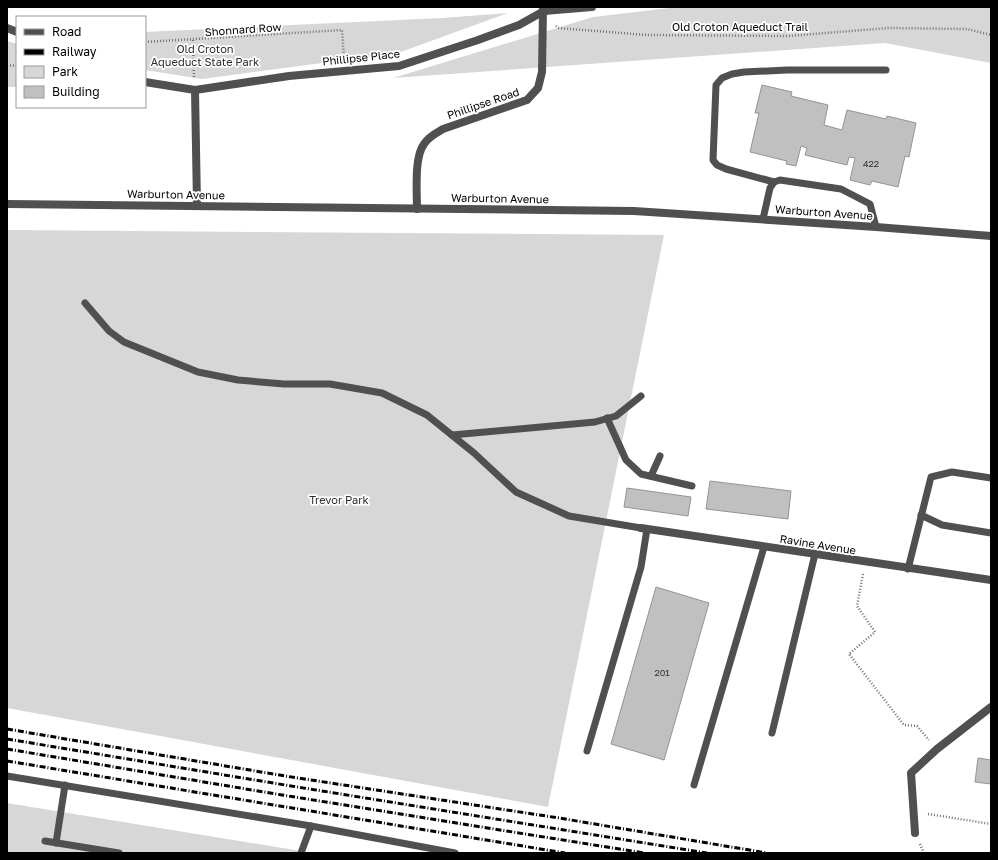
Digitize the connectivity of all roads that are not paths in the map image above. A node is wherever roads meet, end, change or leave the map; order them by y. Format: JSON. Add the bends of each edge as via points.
{"nodes":[{"id":1,"x":592,"y":7,"type":"edge"},
{"id":2,"x":543,"y":9,"type":"edge"},
{"id":3,"x":886,"y":70,"type":"dead end"},
{"id":4,"x":146,"y":82,"type":"edge"},
{"id":5,"x":195,"y":90,"type":"junction"},
{"id":6,"x":774,"y":182,"type":"junction"},
{"id":7,"x":7,"y":204,"type":"edge"},
{"id":8,"x":197,"y":205,"type":"junction"},
{"id":9,"x":417,"y":209,"type":"junction"},
{"id":10,"x":763,"y":219,"type":"junction"},
{"id":11,"x":876,"y":227,"type":"junction"},
{"id":12,"x":991,"y":236,"type":"edge"},
{"id":13,"x":86,"y":303,"type":"dead end"},
{"id":14,"x":641,"y":396,"type":"dead end"},
{"id":15,"x":607,"y":418,"type":"junction"},
{"id":16,"x":452,"y":435,"type":"junction"},
{"id":17,"x":660,"y":456,"type":"dead end"},
{"id":18,"x":651,"y":476,"type":"junction"},
{"id":19,"x":991,"y":478,"type":"edge"},
{"id":20,"x":692,"y":486,"type":"dead end"},
{"id":21,"x":921,"y":515,"type":"junction"},
{"id":22,"x":644,"y":528,"type":"junction"},
{"id":23,"x":991,"y":533,"type":"edge"},
{"id":24,"x":764,"y":547,"type":"junction"},
{"id":25,"x":815,"y":554,"type":"junction"},
{"id":26,"x":908,"y":569,"type":"junction"},
{"id":27,"x":991,"y":580,"type":"edge"},
{"id":28,"x":991,"y":707,"type":"edge"},
{"id":29,"x":772,"y":733,"type":"dead end"},
{"id":30,"x":587,"y":751,"type":"dead end"},
{"id":31,"x":7,"y":776,"type":"edge"},
{"id":32,"x":65,"y":785,"type":"junction"},
{"id":33,"x":694,"y":785,"type":"dead end"},
{"id":34,"x":312,"y":826,"type":"junction"},
{"id":35,"x":915,"y":833,"type":"dead end"},
{"id":36,"x":45,"y":841,"type":"dead end"},
{"id":37,"x":56,"y":843,"type":"junction"},
{"id":38,"x":119,"y":853,"type":"edge"},
{"id":39,"x":301,"y":853,"type":"edge"},
{"id":40,"x":455,"y":853,"type":"edge"}],
"edges":[{"from":1,"to":2,"type":"street","name":"Phillipse Place"},
{"from":2,"to":5,"type":"street","name":"Phillipse Place","via":[[519,25],[399,66],[289,76]]},
{"from":2,"to":9,"type":"street","name":"Phillipse Road","via":[[542,72],[538,88],[527,100],[443,129],[423,144],[418,162]]},
{"from":3,"to":6,"type":"lane","via":[[762,70],[722,78],[716,85],[713,160],[717,165]]},
{"from":4,"to":5,"type":"street","name":"Phillipse Place"},
{"from":5,"to":8,"type":"street"},
{"from":6,"to":10,"type":"lane","via":[[770,188]]},
{"from":6,"to":11,"type":"lane","via":[[780,180],[841,189],[870,204]]},
{"from":7,"to":8,"type":"street","name":"Warburton Avenue"},
{"from":8,"to":9,"type":"street","name":"Warburton Avenue"},
{"from":9,"to":10,"type":"street","name":"Warburton Avenue","via":[[634,211]]},
{"from":10,"to":11,"type":"street","name":"Warburton Avenue"},
{"from":11,"to":12,"type":"street","name":"Warburton Avenue"},
{"from":13,"to":16,"type":"lane","via":[[109,331],[124,342],[198,372],[238,380],[330,384],[382,393],[427,415]]},
{"from":14,"to":15,"type":"lane","via":[[616,416]]},
{"from":15,"to":16,"type":"lane","via":[[595,422]]},
{"from":15,"to":18,"type":"lane","via":[[626,460],[641,474]]},
{"from":16,"to":22,"type":"lane","via":[[516,492],[569,516]]},
{"from":17,"to":18,"type":"lane"},
{"from":18,"to":20,"type":"lane"},
{"from":19,"to":21,"type":"lane","via":[[952,472],[931,477]]},
{"from":21,"to":23,"type":"lane","via":[[942,525]]},
{"from":21,"to":26,"type":"lane"},
{"from":22,"to":24,"type":"street","name":"Ravine Avenue"},
{"from":22,"to":30,"type":"lane","via":[[641,567]]},
{"from":24,"to":25,"type":"street","name":"Ravine Avenue"},
{"from":24,"to":33,"type":"lane"},
{"from":25,"to":26,"type":"street","name":"Ravine Avenue"},
{"from":25,"to":29,"type":"lane"},
{"from":26,"to":27,"type":"street","name":"Ravine Avenue"},
{"from":28,"to":35,"type":"street","via":[[911,773]]},
{"from":31,"to":32,"type":"lane"},
{"from":32,"to":34,"type":"lane"},
{"from":32,"to":37,"type":"lane"},
{"from":34,"to":39,"type":"lane"},
{"from":34,"to":40,"type":"lane"},
{"from":36,"to":37,"type":"lane"},
{"from":37,"to":38,"type":"lane"}]}
